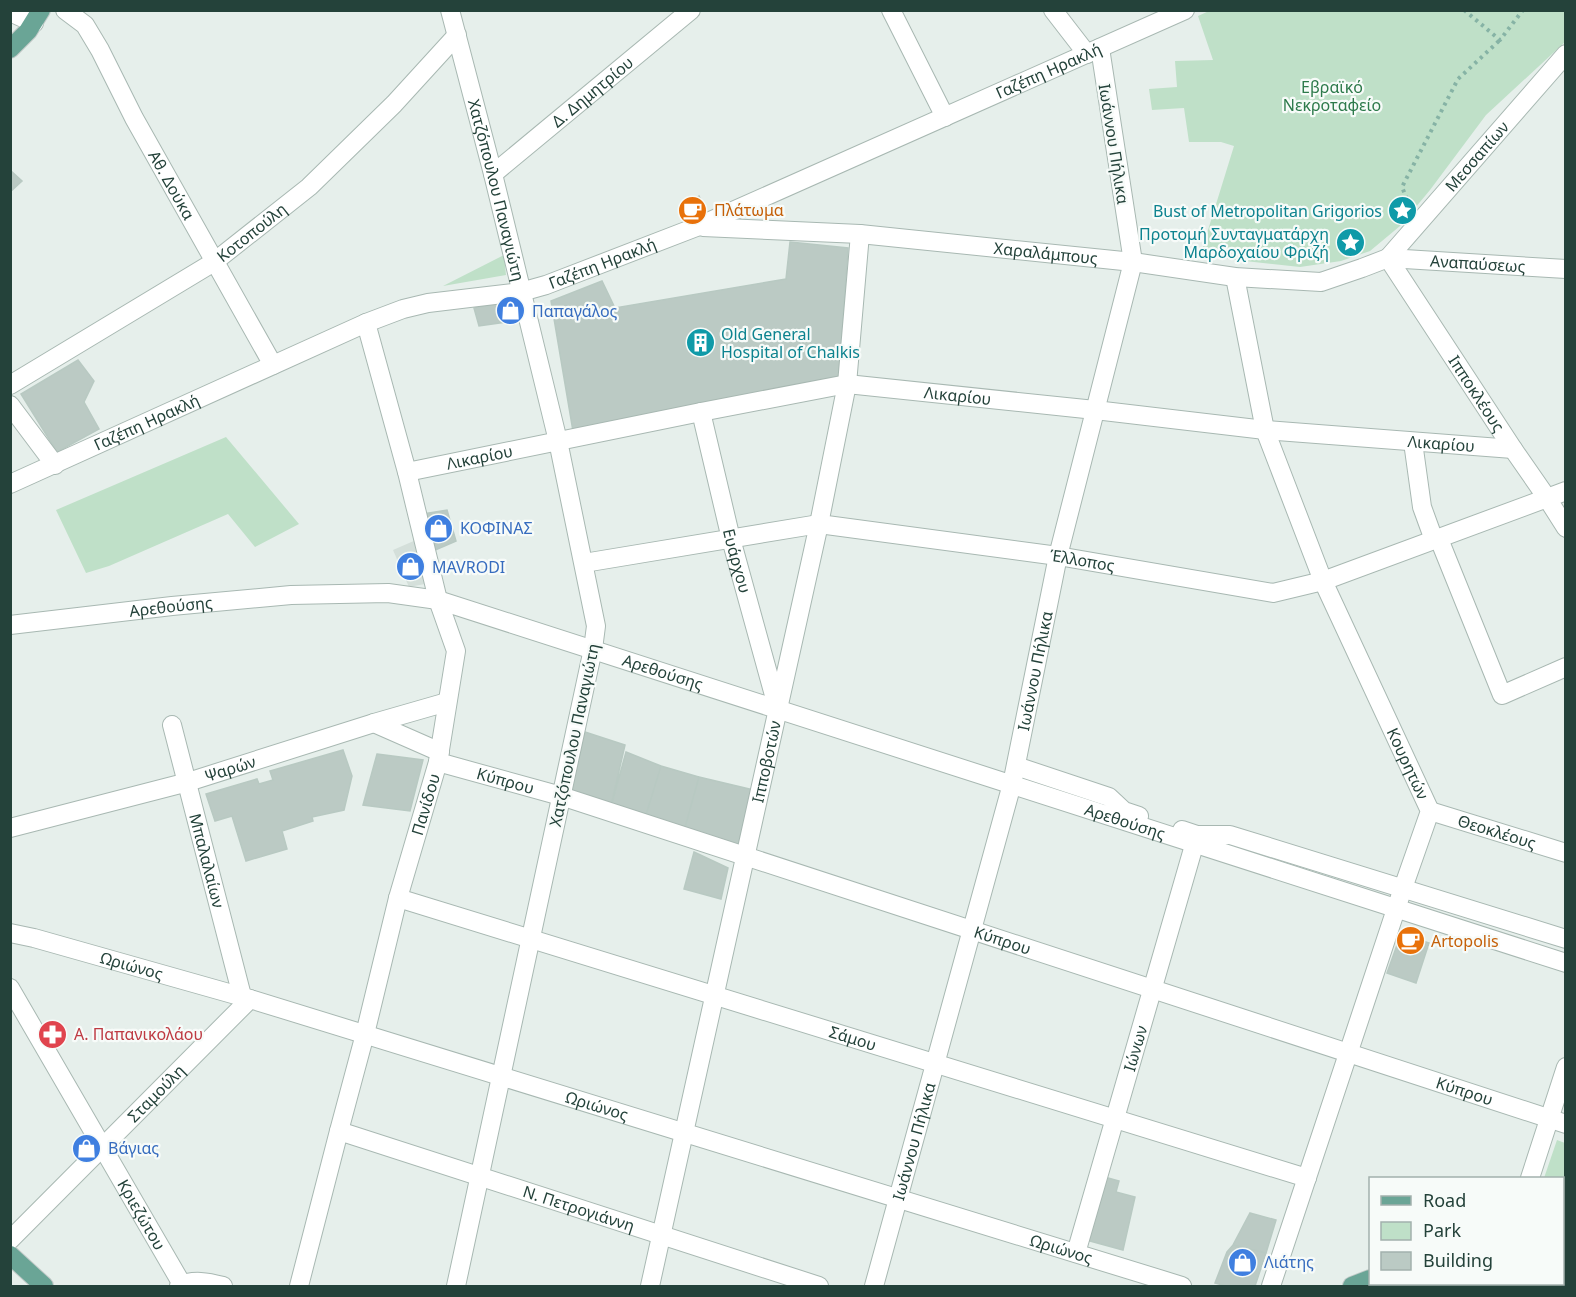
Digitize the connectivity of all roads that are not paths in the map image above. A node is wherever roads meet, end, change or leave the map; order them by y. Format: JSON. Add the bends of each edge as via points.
{"nodes":[{"id":1,"x":65,"y":10,"type":"edge"},
{"id":2,"x":450,"y":10,"type":"edge"},
{"id":3,"x":691,"y":10,"type":"edge"},
{"id":4,"x":891,"y":10,"type":"edge"},
{"id":5,"x":1053,"y":10,"type":"edge"},
{"id":6,"x":1185,"y":10,"type":"edge"},
{"id":7,"x":10,"y":12,"type":"edge"},
{"id":8,"x":37,"y":17,"type":"edge"},
{"id":9,"x":457,"y":34,"type":"junction"},
{"id":10,"x":10,"y":49,"type":"edge"},
{"id":11,"x":1093,"y":51,"type":"junction"},
{"id":12,"x":1566,"y":54,"type":"edge"},
{"id":13,"x":945,"y":117,"type":"junction"},
{"id":14,"x":493,"y":174,"type":"junction"},
{"id":15,"x":699,"y":226,"type":"junction"},
{"id":16,"x":860,"y":234,"type":"junction"},
{"id":17,"x":1388,"y":258,"type":"junction"},
{"id":18,"x":214,"y":262,"type":"junction"},
{"id":19,"x":1133,"y":262,"type":"junction"},
{"id":20,"x":1566,"y":269,"type":"edge"},
{"id":21,"x":1235,"y":278,"type":"junction"},
{"id":22,"x":521,"y":292,"type":"junction"},
{"id":23,"x":366,"y":323,"type":"junction"},
{"id":24,"x":273,"y":365,"type":"junction"},
{"id":25,"x":847,"y":384,"type":"junction"},
{"id":26,"x":10,"y":385,"type":"edge"},
{"id":27,"x":10,"y":405,"type":"edge"},
{"id":28,"x":1095,"y":410,"type":"junction"},
{"id":29,"x":701,"y":412,"type":"junction"},
{"id":30,"x":1265,"y":430,"type":"junction"},
{"id":31,"x":558,"y":441,"type":"junction"},
{"id":32,"x":1413,"y":442,"type":"junction"},
{"id":33,"x":1513,"y":449,"type":"junction"},
{"id":34,"x":55,"y":465,"type":"junction"},
{"id":35,"x":407,"y":472,"type":"junction"},
{"id":36,"x":10,"y":484,"type":"edge"},
{"id":37,"x":1566,"y":491,"type":"edge"},
{"id":38,"x":1547,"y":498,"type":"junction"},
{"id":39,"x":819,"y":524,"type":"junction"},
{"id":40,"x":1566,"y":528,"type":"edge"},
{"id":41,"x":731,"y":539,"type":"junction"},
{"id":42,"x":1437,"y":539,"type":"junction"},
{"id":43,"x":1058,"y":556,"type":"junction"},
{"id":44,"x":584,"y":563,"type":"junction"},
{"id":45,"x":1323,"y":581,"type":"junction"},
{"id":46,"x":438,"y":600,"type":"junction"},
{"id":47,"x":10,"y":625,"type":"edge"},
{"id":48,"x":593,"y":649,"type":"junction"},
{"id":49,"x":1566,"y":667,"type":"edge"},
{"id":50,"x":447,"y":702,"type":"junction"},
{"id":51,"x":778,"y":709,"type":"junction"},
{"id":52,"x":374,"y":723,"type":"junction"},
{"id":53,"x":172,"y":725,"type":"dead end"},
{"id":54,"x":439,"y":757,"type":"junction"},
{"id":55,"x":1016,"y":766,"type":"junction"},
{"id":56,"x":188,"y":782,"type":"junction"},
{"id":57,"x":1012,"y":784,"type":"junction"},
{"id":58,"x":561,"y":796,"type":"junction"},
{"id":59,"x":1430,"y":811,"type":"junction"},
{"id":60,"x":10,"y":828,"type":"edge"},
{"id":61,"x":1195,"y":840,"type":"junction"},
{"id":62,"x":1566,"y":853,"type":"edge"},
{"id":63,"x":746,"y":856,"type":"junction"},
{"id":64,"x":1403,"y":888,"type":"junction"},
{"id":65,"x":398,"y":898,"type":"junction"},
{"id":66,"x":1396,"y":909,"type":"junction"},
{"id":67,"x":972,"y":929,"type":"junction"},
{"id":68,"x":10,"y":933,"type":"edge"},
{"id":69,"x":530,"y":939,"type":"junction"},
{"id":70,"x":1566,"y":939,"type":"edge"},
{"id":71,"x":1566,"y":963,"type":"edge"},
{"id":72,"x":10,"y":988,"type":"edge"},
{"id":73,"x":1152,"y":988,"type":"junction"},
{"id":74,"x":715,"y":995,"type":"junction"},
{"id":75,"x":246,"y":998,"type":"junction"},
{"id":76,"x":365,"y":1034,"type":"junction"},
{"id":77,"x":1348,"y":1053,"type":"junction"},
{"id":78,"x":935,"y":1063,"type":"junction"},
{"id":79,"x":1566,"y":1067,"type":"edge"},
{"id":80,"x":500,"y":1076,"type":"junction"},
{"id":81,"x":1114,"y":1119,"type":"junction"},
{"id":82,"x":1557,"y":1121,"type":"edge"},
{"id":83,"x":339,"y":1131,"type":"junction"},
{"id":84,"x":684,"y":1133,"type":"junction"},
{"id":85,"x":103,"y":1147,"type":"junction"},
{"id":86,"x":479,"y":1176,"type":"junction"},
{"id":87,"x":1531,"y":1177,"type":"edge"},
{"id":88,"x":1307,"y":1178,"type":"junction"},
{"id":89,"x":898,"y":1199,"type":"junction"},
{"id":90,"x":662,"y":1235,"type":"junction"},
{"id":91,"x":10,"y":1240,"type":"edge"},
{"id":92,"x":1076,"y":1253,"type":"junction"},
{"id":93,"x":10,"y":1255,"type":"edge"},
{"id":94,"x":1369,"y":1280,"type":"edge"},
{"id":95,"x":181,"y":1286,"type":"edge"},
{"id":96,"x":44,"y":1287,"type":"edge"},
{"id":97,"x":223,"y":1287,"type":"edge"},
{"id":98,"x":299,"y":1287,"type":"edge"},
{"id":99,"x":456,"y":1287,"type":"edge"},
{"id":100,"x":650,"y":1287,"type":"edge"},
{"id":101,"x":819,"y":1287,"type":"edge"},
{"id":102,"x":874,"y":1287,"type":"edge"},
{"id":103,"x":1182,"y":1287,"type":"edge"},
{"id":104,"x":1271,"y":1287,"type":"edge"},
{"id":105,"x":1352,"y":1287,"type":"edge"}],
"edges":[{"from":1,"to":18,"type":"street","name":"Αθ. Δούκα","via":[[85,25],[100,50]]},
{"from":2,"to":9,"type":"street","name":"Χατζόπουλου Παναγιώτη"},
{"from":3,"to":14,"type":"street","name":"Δ. Δημητρίου"},
{"from":4,"to":13,"type":"street"},
{"from":5,"to":11,"type":"street"},
{"from":6,"to":11,"type":"street","name":"Γαζέπη Ηρακλή"},
{"from":7,"to":8,"type":"street"},
{"from":8,"to":10,"type":"main road"},
{"from":9,"to":14,"type":"street","name":"Χατζόπουλου Παναγιώτη"},
{"from":9,"to":18,"type":"street","name":"Κοτοπούλη","via":[[394,104],[309,187]]},
{"from":11,"to":13,"type":"street","name":"Γαζέπη Ηρακλή"},
{"from":11,"to":19,"type":"street","name":"Ιωάννου Πήλικα"},
{"from":12,"to":17,"type":"street","name":"Μεσσαπίων"},
{"from":13,"to":15,"type":"street","name":"Γαζέπη Ηρακλή"},
{"from":14,"to":22,"type":"street","name":"Χατζόπουλου Παναγιώτη"},
{"from":15,"to":16,"type":"street","name":"Χαραλάμπους"},
{"from":15,"to":22,"type":"street","name":"Γαζέπη Ηρακλή"},
{"from":16,"to":19,"type":"street","name":"Χαραλάμπους"},
{"from":16,"to":25,"type":"street","name":"Ιπποβοτών"},
{"from":17,"to":20,"type":"street","name":"Αναπαύσεως"},
{"from":17,"to":21,"type":"street","name":"Χαραλάμπους","via":[[1321,282]]},
{"from":17,"to":33,"type":"street","name":"Ιπποκλέους"},
{"from":18,"to":24,"type":"street","name":"Αθ. Δούκα"},
{"from":18,"to":26,"type":"street","name":"Κοτοπούλη"},
{"from":19,"to":21,"type":"street","name":"Χαραλάμπους"},
{"from":19,"to":28,"type":"street","name":"Ιωάννου Πήλικα"},
{"from":21,"to":30,"type":"street","name":"Κουρητών"},
{"from":22,"to":23,"type":"street","name":"Γαζέπη Ηρακλή","via":[[428,303]]},
{"from":22,"to":31,"type":"street","name":"Χατζόπουλου Παναγιώτη"},
{"from":23,"to":24,"type":"street","name":"Γαζέπη Ηρακλή"},
{"from":23,"to":35,"type":"street","name":"Πανίδου"},
{"from":24,"to":34,"type":"street","name":"Γαζέπη Ηρακλή"},
{"from":25,"to":28,"type":"street","name":"Λικαρίου"},
{"from":25,"to":29,"type":"street","name":"Λικαρίου"},
{"from":25,"to":39,"type":"street","name":"Ιπποβοτών"},
{"from":27,"to":34,"type":"street"},
{"from":28,"to":30,"type":"street","name":"Λικαρίου"},
{"from":28,"to":43,"type":"street","name":"Ιωάννου Πήλικα"},
{"from":29,"to":31,"type":"street","name":"Λικαρίου"},
{"from":29,"to":41,"type":"street","name":"Ευάρχου"},
{"from":30,"to":32,"type":"street","name":"Λικαρίου"},
{"from":30,"to":45,"type":"street","name":"Κουρητών"},
{"from":31,"to":35,"type":"street","name":"Λικαρίου"},
{"from":31,"to":44,"type":"street","name":"Χατζόπουλου Παναγιώτη"},
{"from":32,"to":33,"type":"street","name":"Λικαρίου"},
{"from":32,"to":42,"type":"street","via":[[1422,507]]},
{"from":33,"to":38,"type":"street","name":"Ιπποκλέους"},
{"from":34,"to":36,"type":"street","name":"Γαζέπη Ηρακλή"},
{"from":35,"to":46,"type":"street","name":"Πανίδου"},
{"from":37,"to":38,"type":"street","name":"Έλλοπος"},
{"from":38,"to":40,"type":"street","name":"Ιπποκλέους"},
{"from":38,"to":42,"type":"street","name":"Έλλοπος"},
{"from":39,"to":41,"type":"street","name":"Έλλοπος"},
{"from":39,"to":43,"type":"street","name":"Έλλοπος"},
{"from":39,"to":51,"type":"street","name":"Ιπποβοτών"},
{"from":41,"to":44,"type":"street","name":"Έλλοπος"},
{"from":41,"to":51,"type":"street","name":"Ευάρχου"},
{"from":42,"to":45,"type":"street","name":"Έλλοπος"},
{"from":42,"to":49,"type":"street","via":[[1502,695]]},
{"from":43,"to":45,"type":"street","name":"Έλλοπος","via":[[1273,593]]},
{"from":43,"to":55,"type":"street","name":"Ιωάννου Πήλικα"},
{"from":44,"to":48,"type":"street","name":"Χατζόπουλου Παναγιώτη","via":[[596,626]]},
{"from":45,"to":59,"type":"street","name":"Κουρητών"},
{"from":46,"to":47,"type":"street","name":"Αρεθούσης","via":[[388,593],[291,595]]},
{"from":46,"to":48,"type":"street","name":"Αρεθούσης"},
{"from":46,"to":50,"type":"street","name":"Πανίδου","via":[[456,651]]},
{"from":48,"to":51,"type":"street","name":"Αρεθούσης"},
{"from":48,"to":58,"type":"street","name":"Χατζόπουλου Παναγιώτη"},
{"from":50,"to":52,"type":"street","name":"Ψαρών"},
{"from":50,"to":54,"type":"street","name":"Πανίδου"},
{"from":51,"to":57,"type":"street","name":"Αρεθούσης"},
{"from":51,"to":63,"type":"street","name":"Ιπποβοτών"},
{"from":52,"to":54,"type":"street","name":"Κύπρου"},
{"from":52,"to":56,"type":"street","name":"Ψαρών"},
{"from":53,"to":56,"type":"street","name":"Μπαλαλαίων"},
{"from":54,"to":58,"type":"street","name":"Κύπρου"},
{"from":54,"to":65,"type":"street","name":"Πανίδου"},
{"from":55,"to":57,"type":"street","name":"Ιωάννου Πήλικα"},
{"from":55,"to":61,"type":"street","via":[[1109,797],[1124,811]]},
{"from":56,"to":60,"type":"street","name":"Ψαρών"},
{"from":56,"to":75,"type":"street","name":"Μπαλαλαίων"},
{"from":57,"to":61,"type":"street","name":"Αρεθούσης"},
{"from":57,"to":67,"type":"street","name":"Ιωάννου Πήλικα"},
{"from":58,"to":63,"type":"street","name":"Κύπρου"},
{"from":58,"to":69,"type":"street","name":"Χατζόπουλου Παναγιώτη"},
{"from":59,"to":62,"type":"street","name":"Θεοκλέους"},
{"from":59,"to":64,"type":"street","name":"Κουρητών"},
{"from":61,"to":64,"type":"street","name":"Αρεθούσης","via":[[1230,835]]},
{"from":61,"to":66,"type":"street","name":"Αρεθούσης"},
{"from":61,"to":73,"type":"street","name":"Ιώνων"},
{"from":63,"to":67,"type":"street","name":"Κύπρου"},
{"from":63,"to":74,"type":"street","name":"Ιπποβοτών"},
{"from":64,"to":66,"type":"street","name":"Κουρητών"},
{"from":64,"to":70,"type":"street","name":"Αρεθούσης"},
{"from":65,"to":69,"type":"street","name":"Σάμου"},
{"from":65,"to":76,"type":"street","name":"Πανίδου"},
{"from":66,"to":71,"type":"street","name":"Αρεθούσης"},
{"from":66,"to":77,"type":"street","name":"Κουρητών"},
{"from":67,"to":73,"type":"street","name":"Κύπρου"},
{"from":67,"to":78,"type":"street","name":"Ιωάννου Πήλικα"},
{"from":68,"to":75,"type":"street","name":"Ωριώνος"},
{"from":69,"to":74,"type":"street","name":"Σάμου"},
{"from":69,"to":80,"type":"street","name":"Χατζόπουλου Παναγιώτη"},
{"from":72,"to":85,"type":"street","name":"Κριεζώτου"},
{"from":73,"to":77,"type":"street","name":"Κύπρου"},
{"from":73,"to":81,"type":"street","name":"Ιώνων"},
{"from":74,"to":78,"type":"street","name":"Σάμου"},
{"from":74,"to":84,"type":"street","name":"Ιπποβοτών"},
{"from":75,"to":76,"type":"street","name":"Ωριώνος"},
{"from":75,"to":85,"type":"street","name":"Σταμούλη"},
{"from":76,"to":80,"type":"street","name":"Ωριώνος"},
{"from":76,"to":83,"type":"street","name":"Πανίδου"},
{"from":77,"to":82,"type":"street","name":"Κύπρου"},
{"from":77,"to":88,"type":"street","name":"Κουρητών"},
{"from":78,"to":81,"type":"street","name":"Σάμου"},
{"from":78,"to":89,"type":"street","name":"Ιωάννου Πήλικα"},
{"from":79,"to":82,"type":"street"},
{"from":80,"to":84,"type":"street","name":"Ωριώνος"},
{"from":80,"to":86,"type":"street","name":"Χατζόπουλου Παναγιώτη"},
{"from":81,"to":88,"type":"street","name":"Σάμου"},
{"from":81,"to":92,"type":"street","name":"Ιώνων"},
{"from":82,"to":87,"type":"street"},
{"from":83,"to":86,"type":"street","name":"Ν. Πετρογιάννη"},
{"from":83,"to":98,"type":"street","name":"Πανίδου"},
{"from":84,"to":89,"type":"street","name":"Ωριώνος"},
{"from":84,"to":90,"type":"street","name":"Ιπποβοτών"},
{"from":85,"to":91,"type":"street","name":"Σταμούλη"},
{"from":85,"to":95,"type":"street","name":"Κριεζώτου"},
{"from":86,"to":90,"type":"street","name":"Ν. Πετρογιάννη"},
{"from":86,"to":99,"type":"street","name":"Χατζόπουλου Παναγιώτη"},
{"from":88,"to":104,"type":"street","name":"Κουρητών"},
{"from":89,"to":92,"type":"street","name":"Ωριώνος"},
{"from":89,"to":102,"type":"street","name":"Ιωάννου Πήλικα"},
{"from":90,"to":100,"type":"street","name":"Ιπποβοτών"},
{"from":90,"to":101,"type":"street","name":"Ν. Πετρογιάννη"},
{"from":92,"to":103,"type":"street","name":"Ωριώνος"},
{"from":93,"to":96,"type":"main road"},
{"from":94,"to":105,"type":"main road"},
{"from":95,"to":97,"type":"street","via":[[206,1282]]}]}
